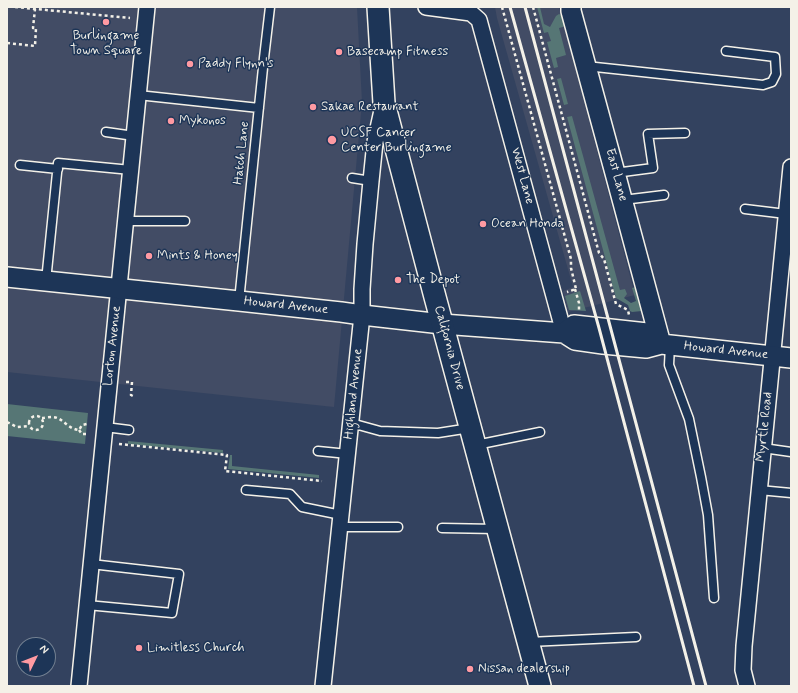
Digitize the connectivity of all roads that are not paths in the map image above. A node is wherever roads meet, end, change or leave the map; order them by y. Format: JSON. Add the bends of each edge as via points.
{"nodes":[{"id":1,"x":147,"y":7,"type":"edge"},
{"id":2,"x":270,"y":7,"type":"edge"},
{"id":3,"x":378,"y":7,"type":"edge"},
{"id":4,"x":426,"y":7,"type":"edge"},
{"id":5,"x":571,"y":7,"type":"edge"},
{"id":6,"x":726,"y":51,"type":"dead end"},
{"id":7,"x":586,"y":66,"type":"junction"},
{"id":8,"x":138,"y":95,"type":"junction"},
{"id":9,"x":384,"y":103,"type":"junction"},
{"id":10,"x":259,"y":108,"type":"junction"},
{"id":11,"x":106,"y":132,"type":"dead end"},
{"id":12,"x":685,"y":133,"type":"dead end"},
{"id":13,"x":134,"y":136,"type":"junction"},
{"id":14,"x":20,"y":165,"type":"dead end"},
{"id":15,"x":791,"y":167,"type":"edge"},
{"id":16,"x":58,"y":169,"type":"junction"},
{"id":17,"x":131,"y":170,"type":"junction"},
{"id":18,"x":616,"y":173,"type":"junction"},
{"id":19,"x":352,"y":178,"type":"dead end"},
{"id":20,"x":371,"y":181,"type":"junction"},
{"id":21,"x":664,"y":195,"type":"dead end"},
{"id":22,"x":623,"y":200,"type":"junction"},
{"id":23,"x":745,"y":209,"type":"dead end"},
{"id":24,"x":786,"y":214,"type":"junction"},
{"id":25,"x":126,"y":221,"type":"junction"},
{"id":26,"x":185,"y":221,"type":"dead end"},
{"id":27,"x":7,"y":277,"type":"edge"},
{"id":28,"x":46,"y":281,"type":"junction"},
{"id":29,"x":119,"y":289,"type":"junction"},
{"id":30,"x":239,"y":301,"type":"junction"},
{"id":31,"x":362,"y":316,"type":"junction"},
{"id":32,"x":442,"y":324,"type":"junction"},
{"id":33,"x":564,"y":334,"type":"junction"},
{"id":34,"x":665,"y":345,"type":"junction"},
{"id":35,"x":772,"y":356,"type":"junction"},
{"id":36,"x":791,"y":358,"type":"edge"},
{"id":37,"x":351,"y":424,"type":"junction"},
{"id":38,"x":105,"y":427,"type":"junction"},
{"id":39,"x":130,"y":430,"type":"dead end"},
{"id":40,"x":540,"y":432,"type":"dead end"},
{"id":41,"x":472,"y":436,"type":"junction"},
{"id":42,"x":763,"y":448,"type":"junction"},
{"id":43,"x":318,"y":451,"type":"dead end"},
{"id":44,"x":791,"y":452,"type":"edge"},
{"id":45,"x":348,"y":454,"type":"junction"},
{"id":46,"x":246,"y":490,"type":"dead end"},
{"id":47,"x":759,"y":490,"type":"junction"},
{"id":48,"x":791,"y":492,"type":"edge"},
{"id":49,"x":341,"y":521,"type":"junction"},
{"id":50,"x":398,"y":527,"type":"dead end"},
{"id":51,"x":442,"y":528,"type":"dead end"},
{"id":52,"x":497,"y":529,"type":"junction"},
{"id":53,"x":91,"y":564,"type":"junction"},
{"id":54,"x":714,"y":598,"type":"dead end"},
{"id":55,"x":87,"y":605,"type":"junction"},
{"id":56,"x":636,"y":637,"type":"dead end"},
{"id":57,"x":528,"y":642,"type":"junction"},
{"id":58,"x":79,"y":686,"type":"edge"},
{"id":59,"x":323,"y":686,"type":"edge"},
{"id":60,"x":540,"y":686,"type":"edge"},
{"id":61,"x":747,"y":686,"type":"edge"}],
"edges":[{"from":1,"to":8,"type":"street","name":"Lorton Avenue"},
{"from":2,"to":10,"type":"lane","name":"Hatch Lane"},
{"from":3,"to":9,"type":"main road","name":"California Drive"},
{"from":4,"to":33,"type":"street","name":"West Lane","via":[[471,13],[479,20]]},
{"from":5,"to":7,"type":"street","name":"East Lane"},
{"from":6,"to":7,"type":"lane","via":[[775,57],[776,74],[772,82],[763,85]]},
{"from":7,"to":18,"type":"street","name":"East Lane"},
{"from":8,"to":10,"type":"lane","via":[[218,101]]},
{"from":8,"to":13,"type":"street","name":"Lorton Avenue"},
{"from":9,"to":20,"type":"street","name":"Highland Avenue"},
{"from":9,"to":32,"type":"main road","name":"California Drive"},
{"from":10,"to":30,"type":"lane","name":"Hatch Lane"},
{"from":11,"to":13,"type":"lane"},
{"from":12,"to":18,"type":"lane","via":[[648,134],[653,168]]},
{"from":13,"to":17,"type":"street","name":"Lorton Avenue"},
{"from":14,"to":16,"type":"lane"},
{"from":15,"to":24,"type":"street","name":"Myrtle Road"},
{"from":16,"to":17,"type":"lane","via":[[58,163]]},
{"from":16,"to":28,"type":"lane"},
{"from":17,"to":25,"type":"street","name":"Lorton Avenue"},
{"from":18,"to":22,"type":"street","name":"East Lane"},
{"from":19,"to":20,"type":"lane"},
{"from":20,"to":31,"type":"street","name":"Highland Avenue"},
{"from":21,"to":22,"type":"lane"},
{"from":22,"to":34,"type":"street","name":"East Lane"},
{"from":23,"to":24,"type":"lane"},
{"from":24,"to":35,"type":"street","name":"Myrtle Road"},
{"from":25,"to":26,"type":"lane"},
{"from":25,"to":29,"type":"street","name":"Lorton Avenue"},
{"from":27,"to":28,"type":"street","name":"Howard Avenue"},
{"from":28,"to":29,"type":"street","name":"Howard Avenue"},
{"from":29,"to":30,"type":"street","name":"Howard Avenue"},
{"from":29,"to":38,"type":"street","name":"Lorton Avenue"},
{"from":30,"to":31,"type":"street","name":"Howard Avenue"},
{"from":31,"to":32,"type":"street","name":"Howard Avenue"},
{"from":31,"to":37,"type":"street","name":"Highland Avenue"},
{"from":32,"to":33,"type":"street","name":"Howard Avenue"},
{"from":32,"to":41,"type":"main road","name":"California Drive"},
{"from":33,"to":34,"type":"street","name":"Howard Avenue","via":[[574,325],[611,329],[647,333]]},
{"from":34,"to":35,"type":"street","name":"Howard Avenue"},
{"from":34,"to":54,"type":"lane","via":[[669,366],[689,419],[702,477],[708,515]]},
{"from":35,"to":36,"type":"street","name":"Howard Avenue"},
{"from":35,"to":42,"type":"street","name":"Myrtle Road"},
{"from":37,"to":41,"type":"lane","via":[[380,431]]},
{"from":37,"to":45,"type":"street","name":"Highland Avenue"},
{"from":38,"to":39,"type":"lane"},
{"from":38,"to":53,"type":"street","name":"Lorton Avenue"},
{"from":40,"to":41,"type":"lane"},
{"from":41,"to":52,"type":"main road","name":"California Drive"},
{"from":42,"to":44,"type":"lane"},
{"from":42,"to":47,"type":"street","name":"Myrtle Road"},
{"from":43,"to":45,"type":"lane"},
{"from":45,"to":49,"type":"street","name":"Highland Avenue"},
{"from":46,"to":49,"type":"lane","via":[[290,494],[302,507]]},
{"from":47,"to":48,"type":"lane"},
{"from":47,"to":61,"type":"street","name":"Myrtle Road","via":[[744,646],[743,670]]},
{"from":49,"to":50,"type":"lane"},
{"from":49,"to":59,"type":"street","name":"Highland Avenue"},
{"from":51,"to":52,"type":"lane"},
{"from":52,"to":57,"type":"main road","name":"California Drive"},
{"from":53,"to":55,"type":"street","name":"Lorton Avenue"},
{"from":53,"to":55,"type":"lane","via":[[179,574],[172,613]]},
{"from":55,"to":58,"type":"street","name":"Lorton Avenue"},
{"from":56,"to":57,"type":"lane"},
{"from":57,"to":60,"type":"main road","name":"California Drive"}]}
